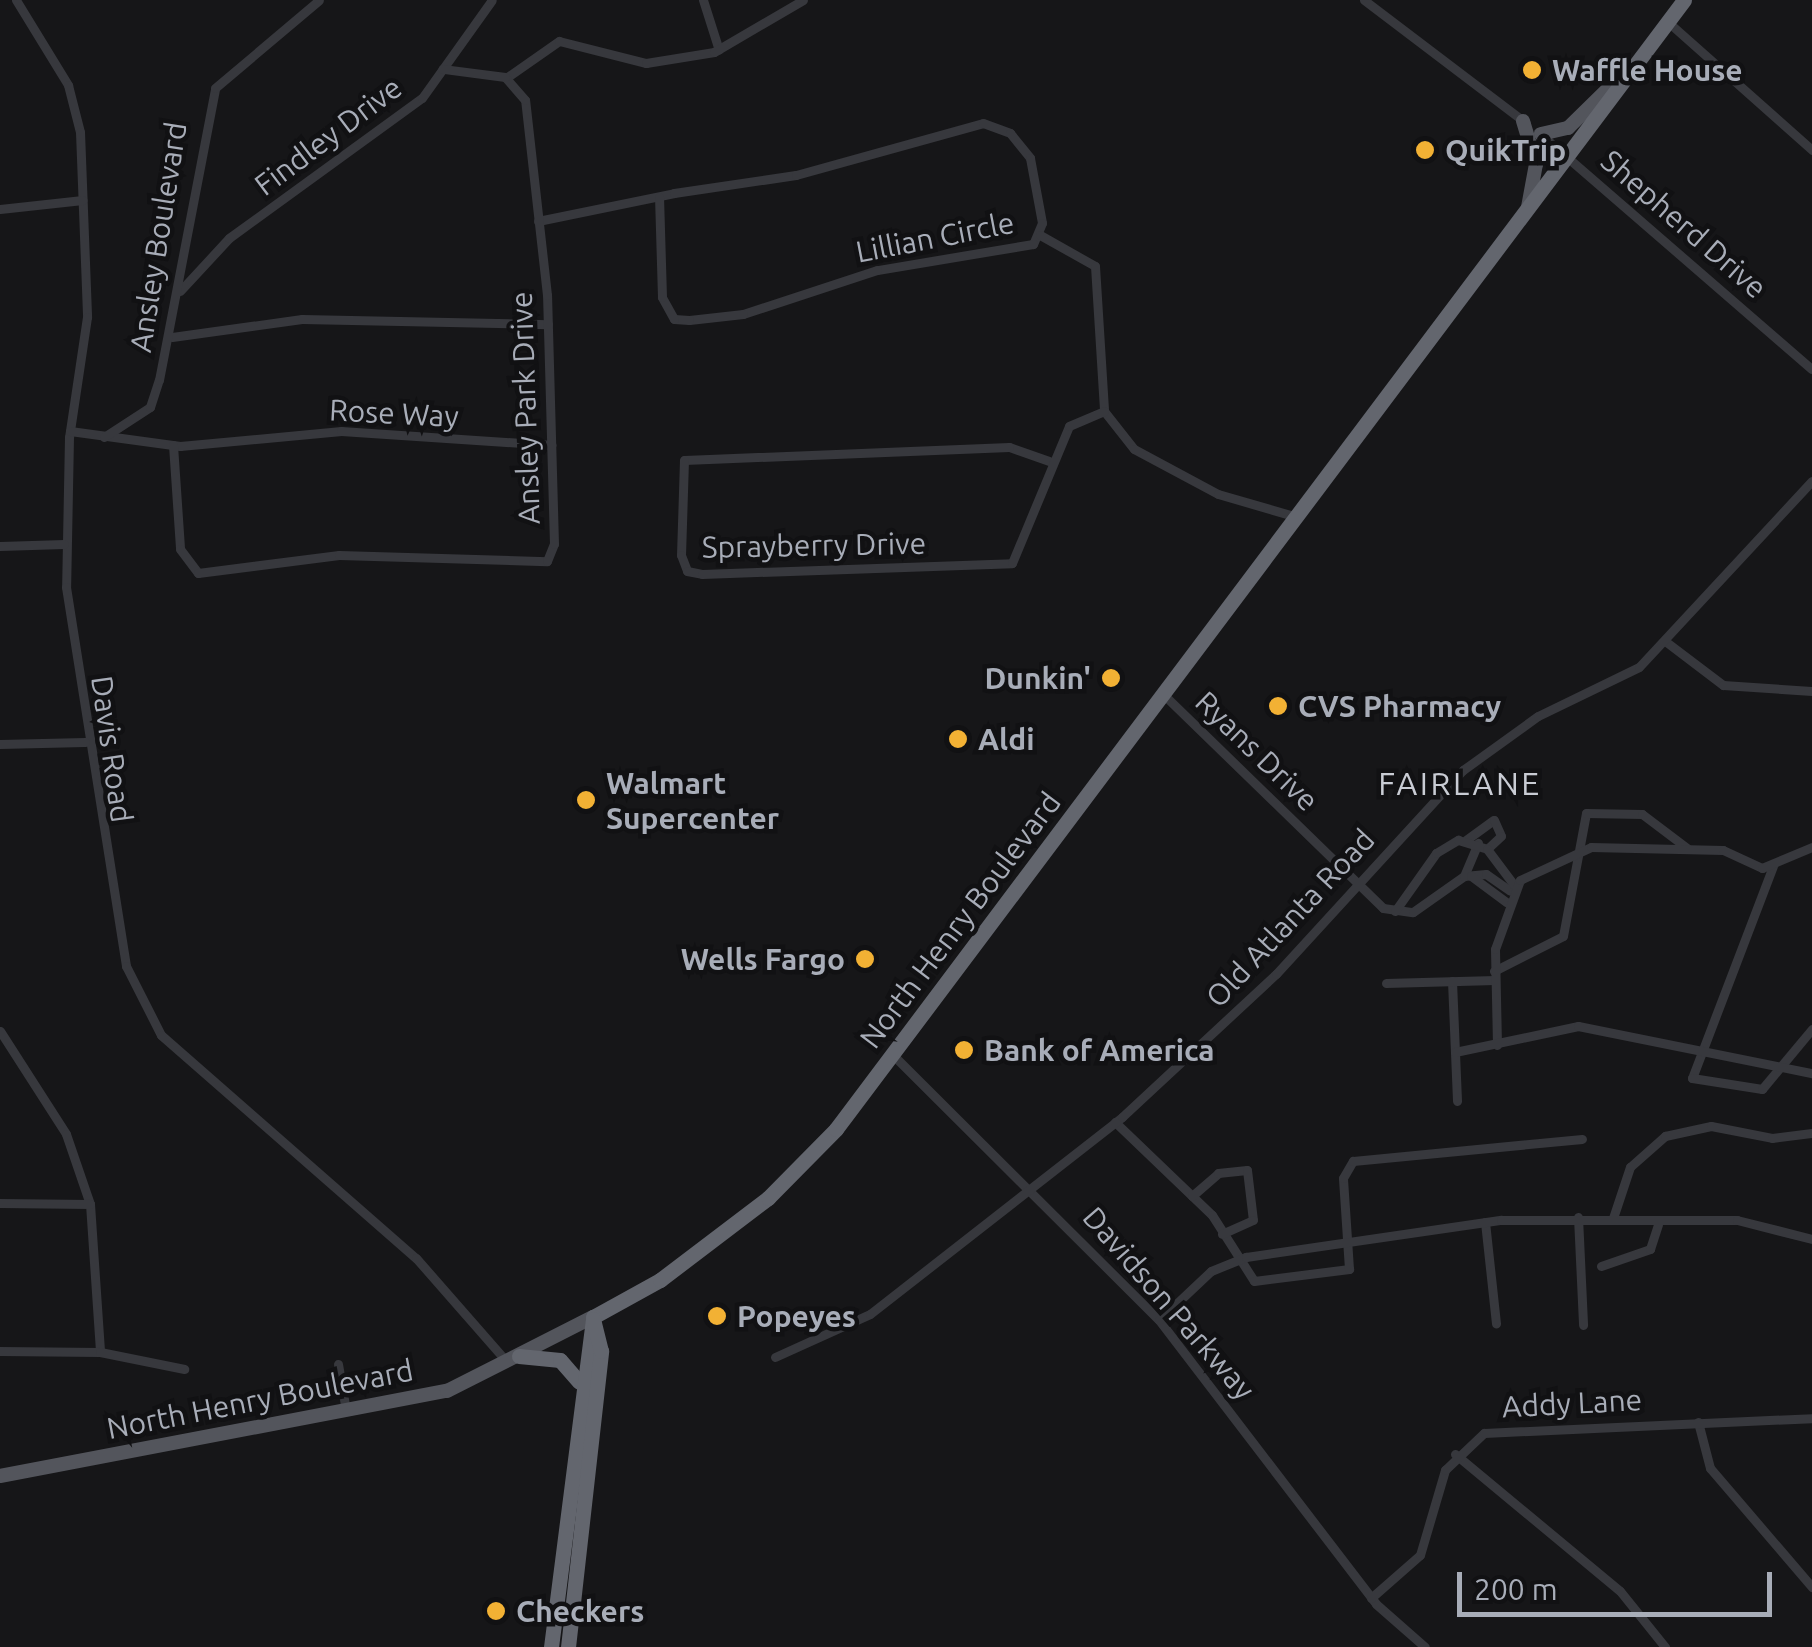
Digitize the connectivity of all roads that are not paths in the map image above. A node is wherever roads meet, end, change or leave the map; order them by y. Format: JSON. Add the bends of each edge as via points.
{"nodes":[{"id":1,"x":16,"y":0,"type":"edge"},
{"id":2,"x":319,"y":0,"type":"edge"},
{"id":3,"x":492,"y":0,"type":"edge"},
{"id":4,"x":703,"y":0,"type":"edge"},
{"id":5,"x":803,"y":0,"type":"edge"},
{"id":6,"x":1364,"y":0,"type":"edge"},
{"id":7,"x":1684,"y":0,"type":"edge"},
{"id":8,"x":1668,"y":22,"type":"junction"},
{"id":9,"x":719,"y":50,"type":"junction"},
{"id":10,"x":1643,"y":53,"type":"junction"},
{"id":11,"x":443,"y":69,"type":"junction"},
{"id":12,"x":506,"y":78,"type":"junction"},
{"id":13,"x":1523,"y":122,"type":"junction"},
{"id":14,"x":1541,"y":134,"type":"junction"},
{"id":15,"x":1812,"y":150,"type":"edge"},
{"id":16,"x":1568,"y":156,"type":"junction"},
{"id":17,"x":660,"y":197,"type":"junction"},
{"id":18,"x":83,"y":200,"type":"junction"},
{"id":19,"x":0,"y":210,"type":"edge"},
{"id":20,"x":1526,"y":213,"type":"junction"},
{"id":21,"x":538,"y":221,"type":"junction"},
{"id":22,"x":1040,"y":235,"type":"junction"},
{"id":23,"x":177,"y":295,"type":"junction"},
{"id":24,"x":548,"y":324,"type":"junction"},
{"id":25,"x":172,"y":337,"type":"junction"},
{"id":26,"x":1812,"y":370,"type":"edge"},
{"id":27,"x":1104,"y":411,"type":"junction"},
{"id":28,"x":70,"y":431,"type":"junction"},
{"id":29,"x":104,"y":437,"type":"junction"},
{"id":30,"x":552,"y":445,"type":"junction"},
{"id":31,"x":173,"y":446,"type":"junction"},
{"id":32,"x":1049,"y":461,"type":"junction"},
{"id":33,"x":1812,"y":482,"type":"edge"},
{"id":34,"x":1299,"y":517,"type":"junction"},
{"id":35,"x":64,"y":544,"type":"junction"},
{"id":36,"x":0,"y":546,"type":"edge"},
{"id":37,"x":1664,"y":641,"type":"junction"},
{"id":38,"x":1812,"y":691,"type":"edge"},
{"id":39,"x":1163,"y":694,"type":"junction"},
{"id":40,"x":85,"y":742,"type":"junction"},
{"id":41,"x":0,"y":744,"type":"edge"},
{"id":42,"x":1466,"y":840,"type":"junction"},
{"id":43,"x":1483,"y":846,"type":"junction"},
{"id":44,"x":1812,"y":847,"type":"edge"},
{"id":45,"x":1688,"y":849,"type":"junction"},
{"id":46,"x":1577,"y":850,"type":"junction"},
{"id":47,"x":1773,"y":866,"type":"junction"},
{"id":48,"x":1468,"y":876,"type":"junction"},
{"id":49,"x":1358,"y":886,"type":"junction"},
{"id":50,"x":1510,"y":893,"type":"junction"},
{"id":51,"x":1395,"y":910,"type":"junction"},
{"id":52,"x":1494,"y":975,"type":"junction"},
{"id":53,"x":1452,"y":982,"type":"junction"},
{"id":54,"x":1386,"y":983,"type":"dead end"},
{"id":55,"x":1812,"y":1029,"type":"edge"},
{"id":56,"x":0,"y":1031,"type":"edge"},
{"id":57,"x":1497,"y":1046,"type":"junction"},
{"id":58,"x":1699,"y":1047,"type":"junction"},
{"id":59,"x":1455,"y":1052,"type":"junction"},
{"id":60,"x":893,"y":1055,"type":"junction"},
{"id":61,"x":1789,"y":1062,"type":"junction"},
{"id":62,"x":1812,"y":1073,"type":"edge"},
{"id":63,"x":1456,"y":1101,"type":"dead end"},
{"id":64,"x":1115,"y":1122,"type":"junction"},
{"id":65,"x":1812,"y":1133,"type":"edge"},
{"id":66,"x":1582,"y":1139,"type":"dead end"},
{"id":67,"x":1033,"y":1188,"type":"junction"},
{"id":68,"x":1192,"y":1196,"type":"junction"},
{"id":69,"x":0,"y":1203,"type":"edge"},
{"id":70,"x":90,"y":1204,"type":"junction"},
{"id":71,"x":1578,"y":1218,"type":"junction"},
{"id":72,"x":1613,"y":1218,"type":"junction"},
{"id":73,"x":1485,"y":1222,"type":"junction"},
{"id":74,"x":1658,"y":1224,"type":"junction"},
{"id":75,"x":1222,"y":1234,"type":"junction"},
{"id":76,"x":1812,"y":1239,"type":"edge"},
{"id":77,"x":1351,"y":1240,"type":"junction"},
{"id":78,"x":1236,"y":1261,"type":"junction"},
{"id":79,"x":1601,"y":1266,"type":"dead end"},
{"id":80,"x":593,"y":1317,"type":"junction"},
{"id":81,"x":1159,"y":1320,"type":"junction"},
{"id":82,"x":1496,"y":1323,"type":"dead end"},
{"id":83,"x":1583,"y":1325,"type":"dead end"},
{"id":84,"x":0,"y":1352,"type":"edge"},
{"id":85,"x":100,"y":1352,"type":"junction"},
{"id":86,"x":775,"y":1357,"type":"dead end"},
{"id":87,"x":513,"y":1359,"type":"junction"},
{"id":88,"x":338,"y":1364,"type":"dead end"},
{"id":89,"x":184,"y":1369,"type":"dead end"},
{"id":90,"x":579,"y":1382,"type":"junction"},
{"id":91,"x":347,"y":1416,"type":"junction"},
{"id":92,"x":1812,"y":1418,"type":"edge"},
{"id":93,"x":1698,"y":1422,"type":"junction"},
{"id":94,"x":1455,"y":1454,"type":"junction"},
{"id":95,"x":0,"y":1476,"type":"edge"},
{"id":96,"x":1808,"y":1574,"type":"edge"},
{"id":97,"x":1812,"y":1587,"type":"edge"},
{"id":98,"x":1371,"y":1598,"type":"junction"},
{"id":99,"x":550,"y":1647,"type":"edge"},
{"id":100,"x":568,"y":1647,"type":"edge"},
{"id":101,"x":1425,"y":1647,"type":"edge"},
{"id":102,"x":1665,"y":1647,"type":"edge"}],
"edges":[{"from":1,"to":18,"type":"street","name":"Davis Road","via":[[68,86]]},
{"from":2,"to":23,"type":"street","name":"Ansley Boulevard","via":[[215,88]]},
{"from":3,"to":11,"type":"street","name":"Findley Drive"},
{"from":4,"to":9,"type":"street"},
{"from":5,"to":9,"type":"street"},
{"from":6,"to":13,"type":"street","name":"Shepherd Drive"},
{"from":7,"to":8,"type":"highway","name":"North Henry Boulevard"},
{"from":8,"to":10,"type":"highway","name":"North Henry Boulevard"},
{"from":8,"to":15,"type":"street"},
{"from":9,"to":12,"type":"street","via":[[646,63],[559,40]]},
{"from":10,"to":14,"type":"main road","via":[[1568,128]]},
{"from":10,"to":16,"type":"highway","name":"North Henry Boulevard"},
{"from":11,"to":12,"type":"street"},
{"from":11,"to":23,"type":"street","name":"Findley Drive","via":[[422,98],[332,172],[198,262]]},
{"from":12,"to":21,"type":"street","name":"Ansley Park Drive","via":[[525,100]]},
{"from":13,"to":14,"type":"street","name":"Shepherd Drive"},
{"from":13,"to":20,"type":"main road","via":[[1536,164]]},
{"from":14,"to":16,"type":"street","name":"Shepherd Drive"},
{"from":16,"to":20,"type":"highway","name":"North Henry Boulevard"},
{"from":16,"to":26,"type":"street","name":"Shepherd Drive"},
{"from":17,"to":21,"type":"street","name":"Lillian Circle"},
{"from":17,"to":22,"type":"street","name":"Lillian Circle","via":[[796,175],[983,123],[1010,133],[1030,158]]},
{"from":17,"to":22,"type":"street","name":"Lillian Circle","via":[[662,297],[674,319]]},
{"from":18,"to":19,"type":"street"},
{"from":18,"to":28,"type":"street","name":"Davis Road","via":[[87,318]]},
{"from":20,"to":34,"type":"highway","name":"North Henry Boulevard"},
{"from":21,"to":24,"type":"street","name":"Ansley Park Drive"},
{"from":22,"to":27,"type":"street","via":[[1095,266]]},
{"from":23,"to":25,"type":"street","name":"Ansley Boulevard"},
{"from":24,"to":25,"type":"street","via":[[302,319]]},
{"from":24,"to":30,"type":"street","name":"Ansley Park Drive"},
{"from":25,"to":29,"type":"street","name":"Ansley Boulevard","via":[[150,408]]},
{"from":27,"to":32,"type":"street","name":"Sprayberry Drive","via":[[1069,426]]},
{"from":27,"to":34,"type":"street","via":[[1144,460]]},
{"from":28,"to":29,"type":"street"},
{"from":28,"to":35,"type":"street","name":"Davis Road"},
{"from":29,"to":31,"type":"street"},
{"from":30,"to":31,"type":"street","name":"Rose Way","via":[[339,430]]},
{"from":30,"to":31,"type":"street","name":"Ansley Park Drive","via":[[554,544],[536,566],[339,555],[219,572],[183,562]]},
{"from":32,"to":32,"type":"street","name":"Sprayberry Drive","via":[[1009,447],[684,460],[681,555],[687,572],[702,574],[1012,563]]},
{"from":33,"to":37,"type":"street","name":"Old Atlanta Road"},
{"from":34,"to":39,"type":"highway","name":"North Henry Boulevard"},
{"from":35,"to":36,"type":"street"},
{"from":35,"to":40,"type":"street","name":"Davis Road"},
{"from":37,"to":38,"type":"street","via":[[1723,685]]},
{"from":37,"to":49,"type":"street","name":"Old Atlanta Road","via":[[1608,686],[1499,740],[1424,808]]},
{"from":39,"to":49,"type":"street","name":"Ryans Drive"},
{"from":39,"to":60,"type":"highway","name":"North Henry Boulevard"},
{"from":40,"to":41,"type":"street"},
{"from":40,"to":87,"type":"street","name":"Davis Road","via":[[126,966],[161,1035],[416,1258]]},
{"from":42,"to":43,"type":"street"},
{"from":42,"to":43,"type":"street","via":[[1482,821],[1494,820],[1501,836]]},
{"from":42,"to":51,"type":"street","via":[[1436,853]]},
{"from":43,"to":48,"type":"street"},
{"from":43,"to":50,"type":"street"},
{"from":44,"to":47,"type":"street"},
{"from":45,"to":46,"type":"street"},
{"from":45,"to":46,"type":"street","via":[[1642,814],[1593,812],[1582,818]]},
{"from":45,"to":47,"type":"street"},
{"from":46,"to":50,"type":"street"},
{"from":46,"to":52,"type":"street","via":[[1564,936]]},
{"from":47,"to":58,"type":"street"},
{"from":48,"to":50,"type":"street"},
{"from":48,"to":51,"type":"street","via":[[1413,912]]},
{"from":49,"to":51,"type":"street","name":"Ryans Drive"},
{"from":49,"to":64,"type":"street","name":"Old Atlanta Road","via":[[1207,1043]]},
{"from":50,"to":52,"type":"street"},
{"from":52,"to":53,"type":"street"},
{"from":52,"to":57,"type":"street"},
{"from":53,"to":54,"type":"street"},
{"from":53,"to":59,"type":"street"},
{"from":55,"to":61,"type":"street"},
{"from":56,"to":70,"type":"street","via":[[66,1134]]},
{"from":57,"to":58,"type":"street","via":[[1578,1026]]},
{"from":57,"to":59,"type":"street"},
{"from":58,"to":61,"type":"street"},
{"from":58,"to":61,"type":"street","via":[[1698,1084],[1757,1091]]},
{"from":59,"to":63,"type":"street"},
{"from":60,"to":67,"type":"street","name":"Davidson Parkway"},
{"from":60,"to":80,"type":"highway","name":"North Henry Boulevard","via":[[768,1198]]},
{"from":61,"to":62,"type":"street"},
{"from":64,"to":67,"type":"street","name":"Old Atlanta Road"},
{"from":64,"to":68,"type":"street"},
{"from":65,"to":72,"type":"street","via":[[1772,1138],[1718,1126],[1665,1136],[1626,1174]]},
{"from":66,"to":77,"type":"street","via":[[1353,1161],[1343,1178]]},
{"from":67,"to":81,"type":"street","name":"Davidson Parkway"},
{"from":67,"to":86,"type":"street","name":"Old Atlanta Road","via":[[870,1314]]},
{"from":68,"to":75,"type":"street"},
{"from":68,"to":75,"type":"street","via":[[1218,1173],[1247,1170],[1253,1220]]},
{"from":69,"to":70,"type":"street"},
{"from":70,"to":85,"type":"street"},
{"from":71,"to":72,"type":"street"},
{"from":71,"to":73,"type":"street"},
{"from":71,"to":83,"type":"street"},
{"from":72,"to":74,"type":"street"},
{"from":73,"to":77,"type":"street"},
{"from":73,"to":82,"type":"street"},
{"from":74,"to":76,"type":"street","via":[[1737,1220]]},
{"from":74,"to":79,"type":"street","via":[[1650,1249]]},
{"from":75,"to":78,"type":"street"},
{"from":77,"to":78,"type":"street"},
{"from":77,"to":78,"type":"street","via":[[1347,1270],[1254,1281]]},
{"from":78,"to":81,"type":"street"},
{"from":80,"to":87,"type":"main road","name":"North Henry Boulevard"},
{"from":80,"to":90,"type":"highway"},
{"from":80,"to":100,"type":"highway","via":[[601,1351]]},
{"from":81,"to":98,"type":"street","name":"Davidson Parkway"},
{"from":84,"to":85,"type":"street"},
{"from":85,"to":89,"type":"street"},
{"from":87,"to":90,"type":"highway","via":[[560,1360]]},
{"from":87,"to":91,"type":"main road","name":"North Henry Boulevard","via":[[447,1391]]},
{"from":88,"to":91,"type":"street"},
{"from":90,"to":99,"type":"highway"},
{"from":91,"to":95,"type":"main road","name":"North Henry Boulevard"},
{"from":92,"to":93,"type":"street","name":"Addy Lane"},
{"from":93,"to":94,"type":"street","name":"Addy Lane","via":[[1505,1428]]},
{"from":93,"to":96,"type":"street","via":[[1710,1468]]},
{"from":94,"to":98,"type":"street","via":[[1420,1555]]},
{"from":94,"to":102,"type":"street","via":[[1615,1587]]},
{"from":96,"to":97,"type":"street"},
{"from":98,"to":101,"type":"street","name":"Davidson Parkway"}]}
